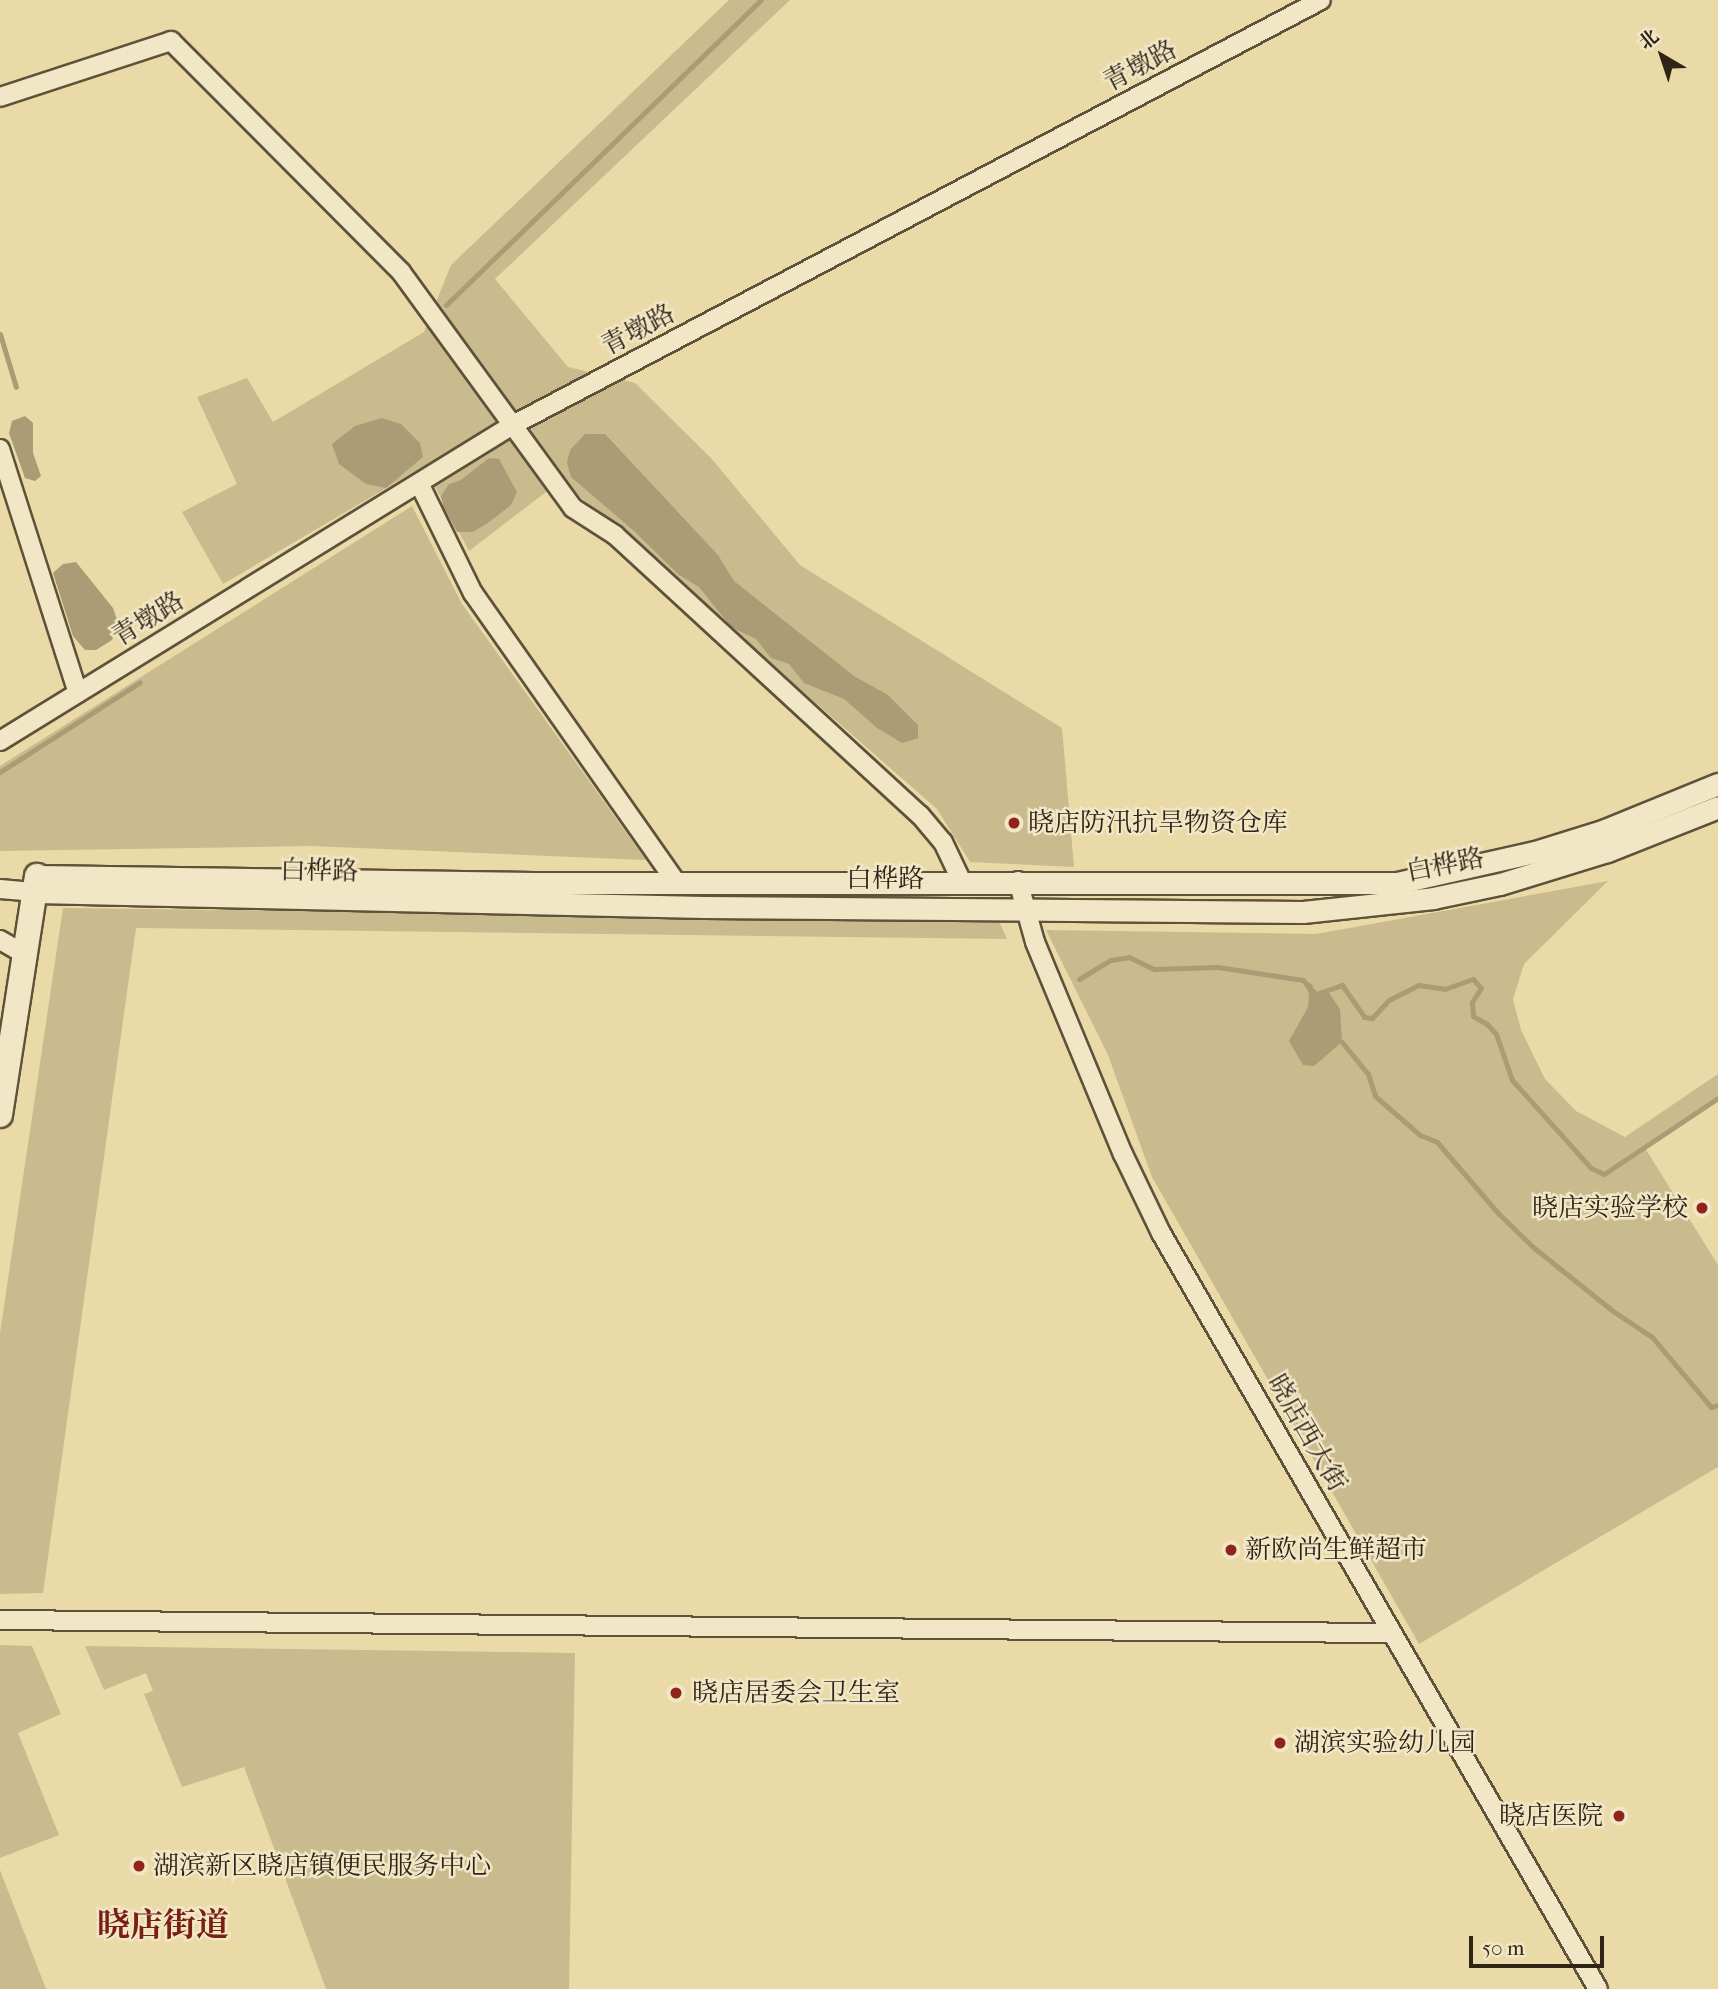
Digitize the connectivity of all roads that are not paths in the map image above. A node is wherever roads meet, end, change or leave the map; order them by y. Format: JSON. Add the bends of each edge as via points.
{"nodes":[{"id":1,"x":1321,"y":0,"type":"edge"},
{"id":2,"x":0,"y":97,"type":"edge"},
{"id":3,"x":511,"y":426,"type":"junction"},
{"id":4,"x":0,"y":449,"type":"edge"},
{"id":5,"x":419,"y":483,"type":"junction"},
{"id":6,"x":78,"y":692,"type":"junction"},
{"id":7,"x":0,"y":741,"type":"edge"},
{"id":8,"x":1718,"y":784,"type":"edge"},
{"id":9,"x":1718,"y":807,"type":"edge"},
{"id":10,"x":962,"y":881,"type":"junction"},
{"id":11,"x":1018,"y":881,"type":"junction"},
{"id":12,"x":676,"y":882,"type":"junction"},
{"id":13,"x":37,"y":884,"type":"junction"},
{"id":14,"x":0,"y":889,"type":"edge"},
{"id":15,"x":1025,"y":908,"type":"junction"},
{"id":16,"x":0,"y":940,"type":"edge"},
{"id":17,"x":26,"y":955,"type":"junction"},
{"id":18,"x":0,"y":1115,"type":"edge"},
{"id":19,"x":0,"y":1620,"type":"edge"},
{"id":20,"x":1392,"y":1633,"type":"junction"},
{"id":21,"x":1598,"y":1989,"type":"edge"}],
"edges":[{"from":1,"to":3,"type":"street","name":"青墩路"},
{"from":2,"to":3,"type":"street","via":[[172,41],[401,272]]},
{"from":3,"to":5,"type":"street","name":"青墩路"},
{"from":3,"to":10,"type":"street","via":[[573,508],[615,536],[920,815],[943,842]]},
{"from":4,"to":6,"type":"street"},
{"from":5,"to":6,"type":"street","name":"青墩路"},
{"from":5,"to":12,"type":"street","via":[[473,593]]},
{"from":6,"to":7,"type":"street","name":"青墩路"},
{"from":8,"to":11,"type":"street","name":"白桦路","via":[[1605,830],[1535,852],[1397,883]]},
{"from":9,"to":15,"type":"street","name":"白桦路","via":[[1607,850],[1500,884],[1433,898],[1303,912]]},
{"from":10,"to":11,"type":"street","name":"白桦路"},
{"from":10,"to":12,"type":"street","name":"白桦路"},
{"from":11,"to":15,"type":"street","name":"晓店西大街"},
{"from":12,"to":13,"type":"street","name":"白桦路"},
{"from":13,"to":14,"type":"street"},
{"from":13,"to":15,"type":"street","name":"白桦路","via":[[704,907]]},
{"from":13,"to":17,"type":"main road"},
{"from":15,"to":20,"type":"street","name":"晓店西大街","via":[[1117,1142],[1161,1233]]},
{"from":16,"to":17,"type":"street"},
{"from":17,"to":18,"type":"main road"},
{"from":19,"to":20,"type":"street"},
{"from":20,"to":21,"type":"street","name":"晓店西大街"}]}
